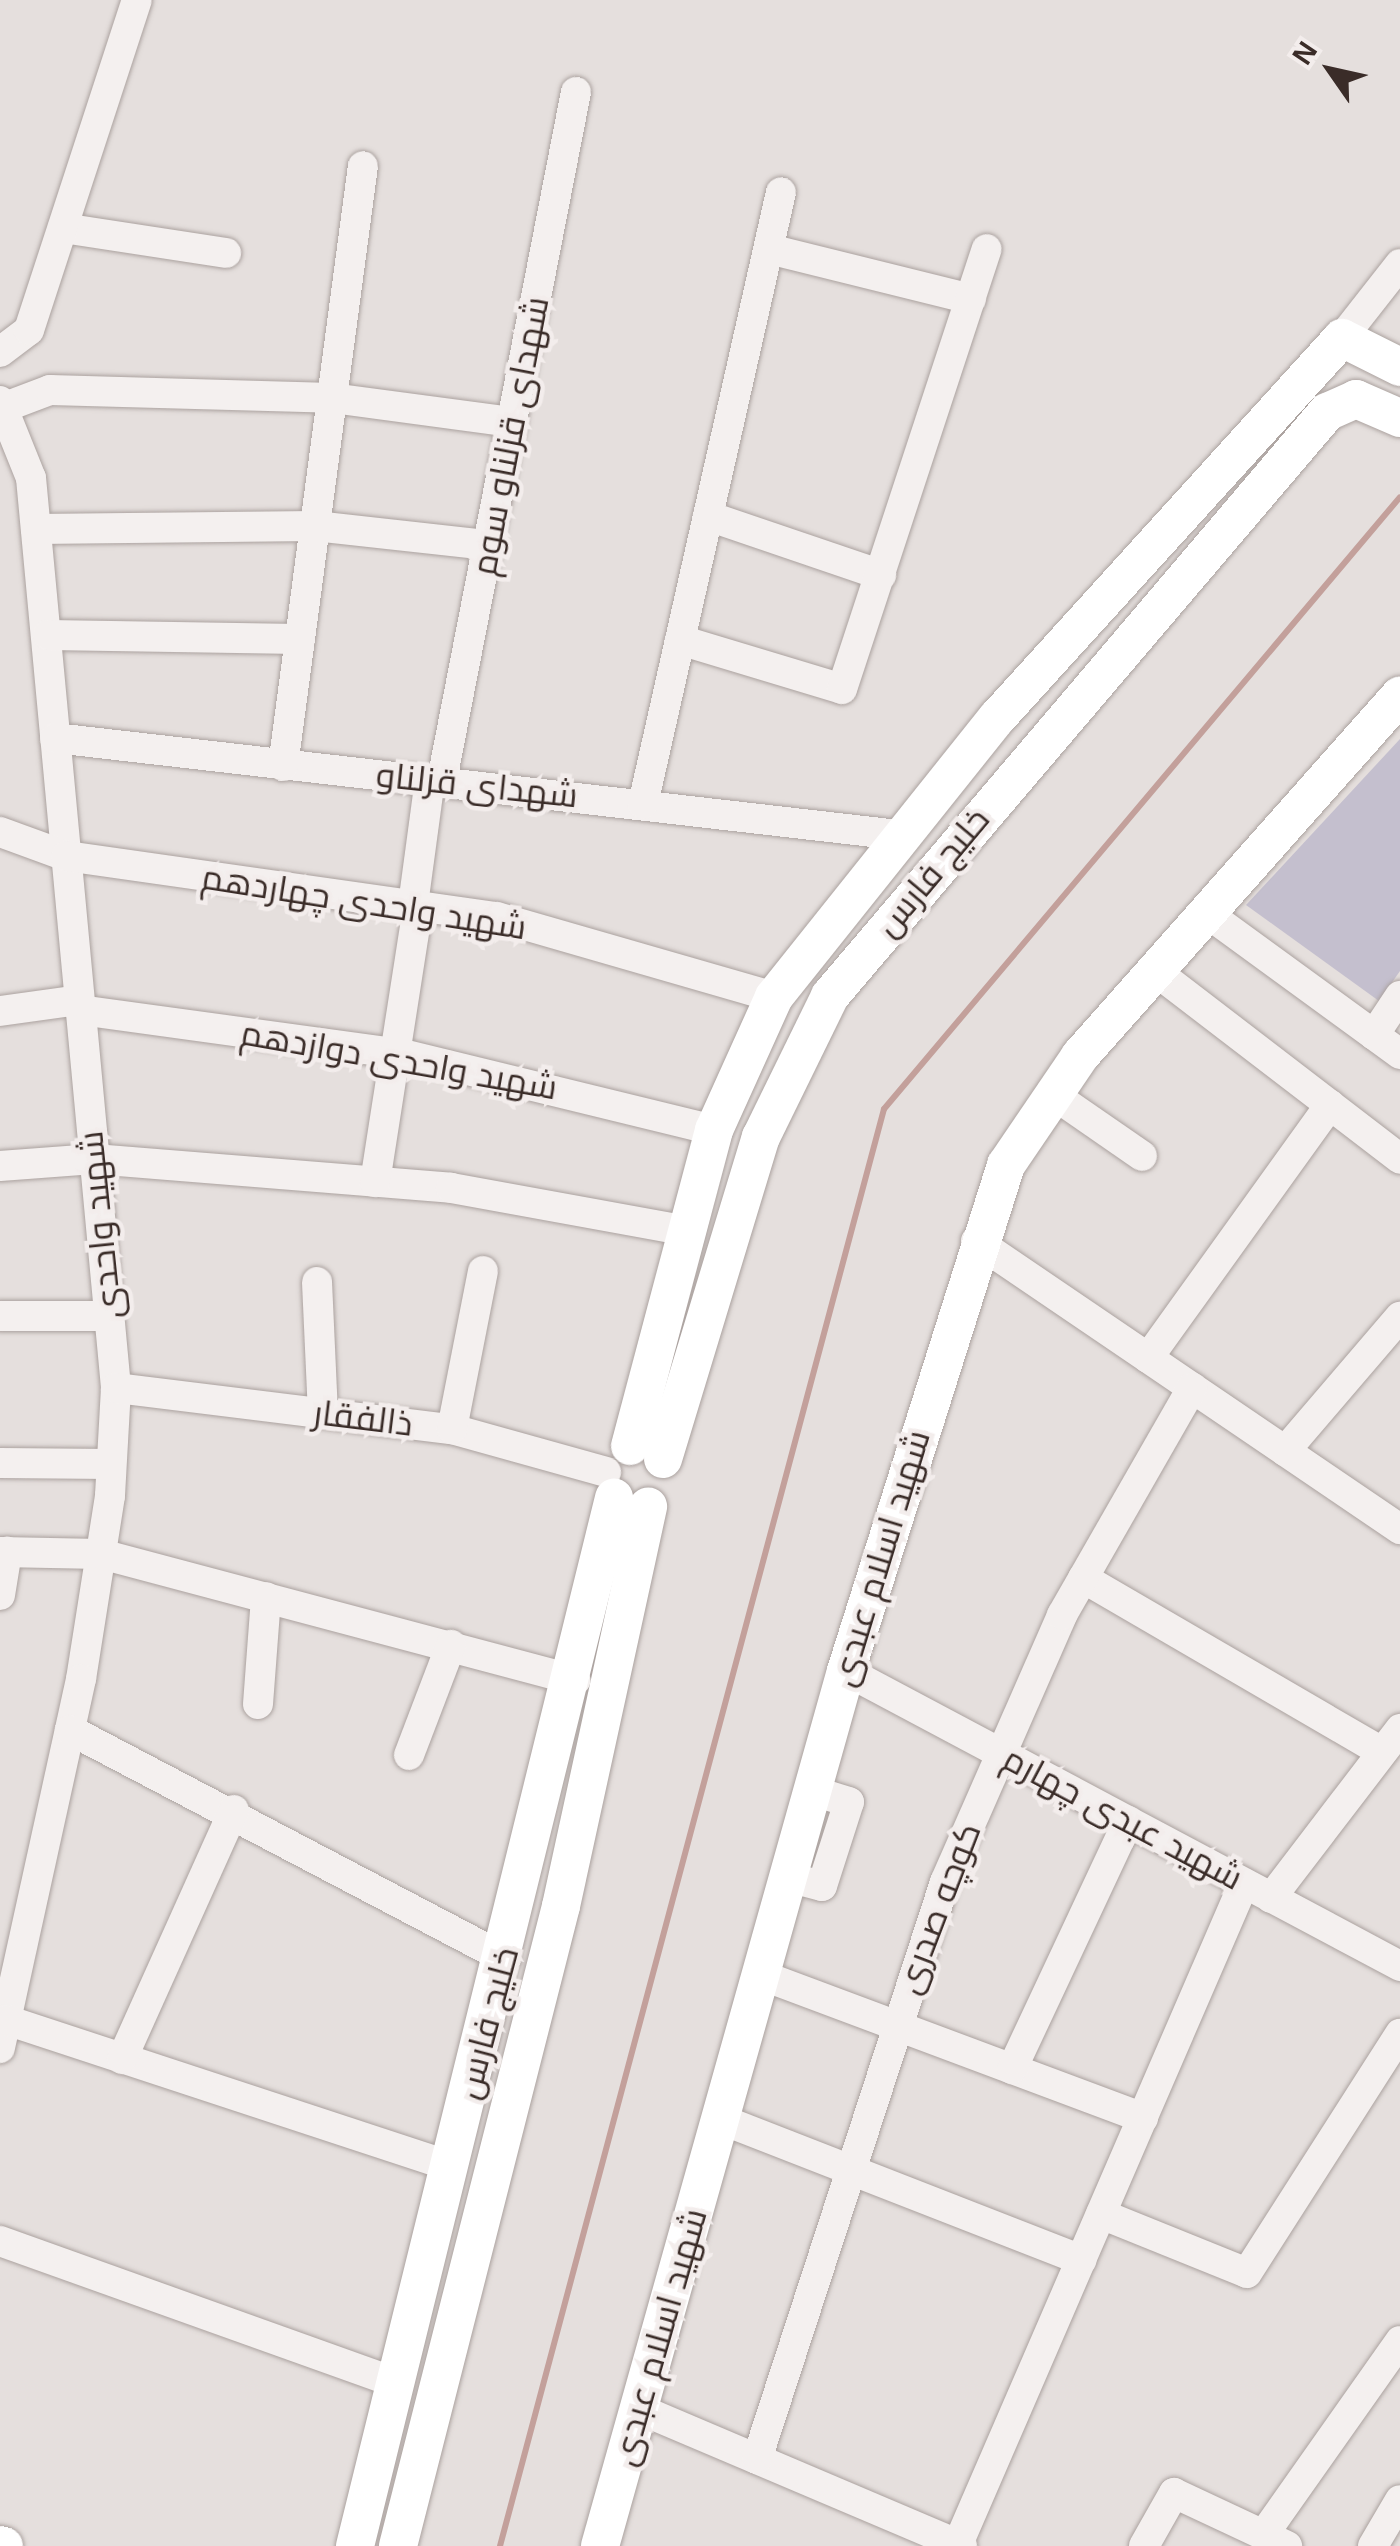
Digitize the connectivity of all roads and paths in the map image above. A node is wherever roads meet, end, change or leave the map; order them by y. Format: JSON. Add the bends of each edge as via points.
{"nodes":[{"id":1,"x":137,"y":0,"type":"edge"},
{"id":2,"x":576,"y":92,"type":"dead end"},
{"id":3,"x":363,"y":166,"type":"dead end"},
{"id":4,"x":781,"y":192,"type":"dead end"},
{"id":5,"x":62,"y":228,"type":"junction"},
{"id":6,"x":769,"y":249,"type":"junction"},
{"id":7,"x":987,"y":250,"type":"dead end"},
{"id":8,"x":226,"y":253,"type":"dead end"},
{"id":9,"x":1400,"y":264,"type":"edge"},
{"id":10,"x":971,"y":299,"type":"junction"},
{"id":11,"x":1342,"y":338,"type":"junction"},
{"id":12,"x":0,"y":352,"type":"edge"},
{"id":13,"x":1391,"y":362,"type":"edge"},
{"id":14,"x":332,"y":398,"type":"junction"},
{"id":15,"x":3,"y":404,"type":"edge"},
{"id":16,"x":1386,"y":409,"type":"edge"},
{"id":17,"x":512,"y":422,"type":"junction"},
{"id":18,"x":1259,"y":429,"type":"junction"},
{"id":19,"x":1290,"y":454,"type":"junction"},
{"id":20,"x":708,"y":516,"type":"junction"},
{"id":21,"x":315,"y":526,"type":"junction"},
{"id":22,"x":36,"y":529,"type":"junction"},
{"id":23,"x":488,"y":545,"type":"junction"},
{"id":24,"x":882,"y":575,"type":"junction"},
{"id":25,"x":48,"y":635,"type":"junction"},
{"id":26,"x":300,"y":639,"type":"junction"},
{"id":27,"x":680,"y":640,"type":"junction"},
{"id":28,"x":1400,"y":696,"type":"edge"},
{"id":29,"x":55,"y":738,"type":"junction"},
{"id":30,"x":283,"y":766,"type":"junction"},
{"id":31,"x":436,"y":780,"type":"junction"},
{"id":32,"x":643,"y":804,"type":"junction"},
{"id":33,"x":0,"y":832,"type":"edge"},
{"id":34,"x":898,"y":835,"type":"junction"},
{"id":35,"x":66,"y":856,"type":"junction"},
{"id":36,"x":416,"y":905,"type":"junction"},
{"id":37,"x":1204,"y":911,"type":"junction"},
{"id":38,"x":1154,"y":970,"type":"junction"},
{"id":39,"x":1400,"y":996,"type":"edge"},
{"id":40,"x":774,"y":998,"type":"junction"},
{"id":41,"x":80,"y":1005,"type":"junction"},
{"id":42,"x":0,"y":1012,"type":"edge"},
{"id":43,"x":1374,"y":1035,"type":"junction"},
{"id":44,"x":402,"y":1054,"type":"junction"},
{"id":45,"x":1400,"y":1054,"type":"edge"},
{"id":46,"x":1054,"y":1096,"type":"junction"},
{"id":47,"x":1330,"y":1105,"type":"junction"},
{"id":48,"x":714,"y":1130,"type":"junction"},
{"id":49,"x":1142,"y":1156,"type":"dead end"},
{"id":50,"x":94,"y":1159,"type":"junction"},
{"id":51,"x":1400,"y":1159,"type":"edge"},
{"id":52,"x":0,"y":1166,"type":"edge"},
{"id":53,"x":375,"y":1182,"type":"junction"},
{"id":54,"x":688,"y":1231,"type":"junction"},
{"id":55,"x":976,"y":1241,"type":"junction"},
{"id":56,"x":483,"y":1272,"type":"dead end"},
{"id":57,"x":318,"y":1282,"type":"dead end"},
{"id":58,"x":0,"y":1316,"type":"edge"},
{"id":59,"x":108,"y":1316,"type":"junction"},
{"id":60,"x":1400,"y":1317,"type":"edge"},
{"id":61,"x":1148,"y":1358,"type":"junction"},
{"id":62,"x":116,"y":1388,"type":"junction"},
{"id":63,"x":1192,"y":1388,"type":"junction"},
{"id":64,"x":324,"y":1413,"type":"junction"},
{"id":65,"x":452,"y":1428,"type":"junction"},
{"id":66,"x":1285,"y":1451,"type":"junction"},
{"id":67,"x":0,"y":1462,"type":"edge"},
{"id":68,"x":112,"y":1464,"type":"junction"},
{"id":69,"x":632,"y":1476,"type":"junction"},
{"id":70,"x":1400,"y":1529,"type":"edge"},
{"id":71,"x":4,"y":1552,"type":"edge"},
{"id":72,"x":100,"y":1554,"type":"junction"},
{"id":73,"x":1084,"y":1578,"type":"junction"},
{"id":74,"x":0,"y":1595,"type":"edge"},
{"id":75,"x":266,"y":1597,"type":"junction"},
{"id":76,"x":451,"y":1645,"type":"junction"},
{"id":77,"x":846,"y":1670,"type":"junction"},
{"id":78,"x":576,"y":1680,"type":"junction"},
{"id":79,"x":258,"y":1704,"type":"dead end"},
{"id":80,"x":70,"y":1730,"type":"junction"},
{"id":81,"x":1391,"y":1740,"type":"edge"},
{"id":82,"x":999,"y":1752,"type":"junction"},
{"id":83,"x":409,"y":1755,"type":"dead end"},
{"id":84,"x":234,"y":1810,"type":"junction"},
{"id":85,"x":1128,"y":1821,"type":"junction"},
{"id":86,"x":1258,"y":1890,"type":"junction"},
{"id":87,"x":506,"y":1958,"type":"junction"},
{"id":88,"x":1400,"y":1966,"type":"edge"},
{"id":89,"x":761,"y":1975,"type":"junction"},
{"id":90,"x":894,"y":2025,"type":"junction"},
{"id":91,"x":3,"y":2034,"type":"edge"},
{"id":92,"x":1400,"y":2034,"type":"edge"},
{"id":93,"x":122,"y":2059,"type":"junction"},
{"id":94,"x":1012,"y":2069,"type":"junction"},
{"id":95,"x":1143,"y":2118,"type":"junction"},
{"id":96,"x":720,"y":2119,"type":"junction"},
{"id":97,"x":450,"y":2166,"type":"junction"},
{"id":98,"x":849,"y":2168,"type":"junction"},
{"id":99,"x":1102,"y":2214,"type":"junction"},
{"id":100,"x":0,"y":2241,"type":"edge"},
{"id":101,"x":1081,"y":2260,"type":"junction"},
{"id":102,"x":1400,"y":2342,"type":"edge"},
{"id":103,"x":396,"y":2383,"type":"junction"},
{"id":104,"x":640,"y":2409,"type":"junction"},
{"id":105,"x":757,"y":2459,"type":"junction"},
{"id":106,"x":1400,"y":2500,"type":"edge"},
{"id":107,"x":1276,"y":2540,"type":"edge"},
{"id":108,"x":960,"y":2545,"type":"edge"},
{"id":109,"x":355,"y":2546,"type":"edge"},
{"id":110,"x":398,"y":2546,"type":"edge"},
{"id":111,"x":600,"y":2546,"type":"edge"},
{"id":112,"x":1144,"y":2546,"type":"edge"},
{"id":113,"x":1374,"y":2546,"type":"edge"}],
"edges":[{"from":1,"to":5,"type":"street"},
{"from":2,"to":17,"type":"street","name":"شهدای قزلناو سوم"},
{"from":3,"to":14,"type":"street"},
{"from":4,"to":6,"type":"street"},
{"from":5,"to":8,"type":"street"},
{"from":5,"to":12,"type":"street","via":[[29,330]]},
{"from":6,"to":10,"type":"street"},
{"from":6,"to":20,"type":"street"},
{"from":7,"to":10,"type":"street"},
{"from":9,"to":11,"type":"street"},
{"from":10,"to":24,"type":"street"},
{"from":11,"to":13,"type":"main road"},
{"from":11,"to":18,"type":"main road"},
{"from":14,"to":15,"type":"street","via":[[50,390]]},
{"from":14,"to":17,"type":"street"},
{"from":14,"to":21,"type":"street"},
{"from":15,"to":22,"type":"street","name":"شهید واحدی","via":[[31,478]]},
{"from":16,"to":19,"type":"main road","name":"خلیج فارس","via":[[1326,412]]},
{"from":17,"to":23,"type":"street","name":"شهدای قزلناو سوم"},
{"from":18,"to":19,"type":"main road"},
{"from":18,"to":34,"type":"main road"},
{"from":19,"to":69,"type":"main road","name":"خلیج فارس","via":[[830,996],[761,1138]]},
{"from":20,"to":24,"type":"street"},
{"from":20,"to":27,"type":"street"},
{"from":21,"to":22,"type":"street"},
{"from":21,"to":23,"type":"street"},
{"from":21,"to":26,"type":"street"},
{"from":22,"to":25,"type":"street","name":"شهید واحدی"},
{"from":23,"to":31,"type":"street","name":"شهدای قزلناو سوم"},
{"from":24,"to":27,"type":"street","via":[[842,689]]},
{"from":25,"to":26,"type":"street"},
{"from":25,"to":29,"type":"street","name":"شهید واحدی"},
{"from":26,"to":30,"type":"street"},
{"from":27,"to":32,"type":"street"},
{"from":28,"to":37,"type":"main road","name":"شهید اسلام عبدی"},
{"from":29,"to":30,"type":"street","name":"شهدای قزلناو"},
{"from":29,"to":35,"type":"street","name":"شهید واحدی"},
{"from":30,"to":31,"type":"street","name":"شهدای قزلناو"},
{"from":31,"to":32,"type":"street","name":"شهدای قزلناو"},
{"from":31,"to":36,"type":"street","name":"شهدای قزلناو سوم"},
{"from":32,"to":34,"type":"street","name":"شهدای قزلناو"},
{"from":33,"to":35,"type":"street","name":"شهید واحدی چهاردهم"},
{"from":34,"to":40,"type":"main road"},
{"from":35,"to":36,"type":"street","name":"شهید واحدی چهاردهم"},
{"from":35,"to":41,"type":"street","name":"شهید واحدی"},
{"from":36,"to":40,"type":"street","name":"شهید واحدی چهاردهم","via":[[497,917]]},
{"from":36,"to":44,"type":"street","name":"شهدای قزلناو سوم"},
{"from":37,"to":38,"type":"main road","name":"شهید اسلام عبدی"},
{"from":37,"to":43,"type":"street"},
{"from":38,"to":46,"type":"main road","name":"شهید اسلام عبدی"},
{"from":38,"to":47,"type":"street"},
{"from":39,"to":43,"type":"street"},
{"from":40,"to":48,"type":"main road"},
{"from":41,"to":42,"type":"street","name":"شهید واحدی دوازدهم"},
{"from":41,"to":44,"type":"street","name":"شهید واحدی دوازدهم"},
{"from":41,"to":50,"type":"street","name":"شهید واحدی"},
{"from":43,"to":45,"type":"street"},
{"from":44,"to":48,"type":"street","name":"شهید واحدی دوازدهم"},
{"from":44,"to":53,"type":"street","name":"شهدای قزلناو سوم"},
{"from":46,"to":49,"type":"street"},
{"from":46,"to":55,"type":"main road","name":"شهید اسلام عبدی","via":[[1006,1165]]},
{"from":47,"to":51,"type":"street"},
{"from":47,"to":61,"type":"street"},
{"from":48,"to":54,"type":"main road"},
{"from":50,"to":52,"type":"street"},
{"from":50,"to":53,"type":"street"},
{"from":50,"to":59,"type":"street","name":"شهید واحدی"},
{"from":53,"to":54,"type":"street","via":[[572,1203]]},
{"from":54,"to":69,"type":"main road"},
{"from":55,"to":61,"type":"street"},
{"from":55,"to":77,"type":"main road","name":"شهید اسلام عبدی"},
{"from":56,"to":65,"type":"street"},
{"from":57,"to":64,"type":"street"},
{"from":58,"to":59,"type":"street"},
{"from":59,"to":62,"type":"street","name":"شهید واحدی"},
{"from":60,"to":66,"type":"street"},
{"from":61,"to":63,"type":"street"},
{"from":62,"to":64,"type":"street","name":"ذالفقار"},
{"from":62,"to":68,"type":"street","name":"شهید واحدی"},
{"from":63,"to":66,"type":"street"},
{"from":63,"to":73,"type":"street","name":"کوچه صدری"},
{"from":64,"to":65,"type":"street","name":"ذالفقار"},
{"from":65,"to":69,"type":"street","name":"ذالفقار"},
{"from":66,"to":70,"type":"street"},
{"from":67,"to":68,"type":"street"},
{"from":68,"to":72,"type":"street","name":"شهید واحدی"},
{"from":69,"to":78,"type":"main road","name":"خلیج فارس"},
{"from":69,"to":110,"type":"main road","name":"خلیج فارس","via":[[561,1906]]},
{"from":71,"to":72,"type":"street"},
{"from":71,"to":74,"type":"street"},
{"from":72,"to":75,"type":"street"},
{"from":72,"to":80,"type":"street","name":"شهید واحدی"},
{"from":73,"to":81,"type":"street"},
{"from":73,"to":82,"type":"street","name":"کوچه صدری"},
{"from":75,"to":76,"type":"street"},
{"from":75,"to":79,"type":"street"},
{"from":76,"to":78,"type":"street"},
{"from":76,"to":83,"type":"street"},
{"from":77,"to":82,"type":"street","name":"شهید عبدی چهارم"},
{"from":77,"to":89,"type":"main road","name":"شهید اسلام عبدی"},
{"from":78,"to":87,"type":"main road","name":"خلیج فارس"},
{"from":80,"to":84,"type":"street"},
{"from":80,"to":91,"type":"street","name":"شهید واحدی"},
{"from":81,"to":86,"type":"street"},
{"from":82,"to":85,"type":"street","name":"شهید عبدی چهارم"},
{"from":82,"to":90,"type":"street","name":"کوچه صدری"},
{"from":84,"to":87,"type":"street"},
{"from":84,"to":93,"type":"street"},
{"from":85,"to":86,"type":"street","name":"شهید عبدی چهارم"},
{"from":85,"to":94,"type":"street"},
{"from":86,"to":88,"type":"street","name":"شهید عبدی چهارم"},
{"from":86,"to":95,"type":"street"},
{"from":87,"to":97,"type":"main road","name":"خلیج فارس"},
{"from":89,"to":90,"type":"street"},
{"from":89,"to":96,"type":"main road","name":"شهید اسلام عبدی"},
{"from":90,"to":94,"type":"street"},
{"from":90,"to":98,"type":"street","name":"کوچه صدری"},
{"from":91,"to":93,"type":"street"},
{"from":92,"to":99,"type":"street","via":[[1247,2273]]},
{"from":93,"to":97,"type":"street"},
{"from":94,"to":95,"type":"street"},
{"from":95,"to":99,"type":"street"},
{"from":96,"to":98,"type":"street"},
{"from":96,"to":104,"type":"main road","name":"شهید اسلام عبدی"},
{"from":97,"to":103,"type":"main road","name":"خلیج فارس"},
{"from":98,"to":101,"type":"street"},
{"from":98,"to":105,"type":"street","name":"کوچه صدری"},
{"from":99,"to":101,"type":"street"},
{"from":100,"to":103,"type":"street"},
{"from":101,"to":108,"type":"street"},
{"from":102,"to":107,"type":"street"},
{"from":103,"to":109,"type":"main road","name":"خلیج فارس"},
{"from":104,"to":105,"type":"street"},
{"from":104,"to":111,"type":"main road","name":"شهید اسلام عبدی"},
{"from":105,"to":108,"type":"street"},
{"from":106,"to":113,"type":"street"},
{"from":107,"to":112,"type":"street","via":[[1174,2493]]}]}
